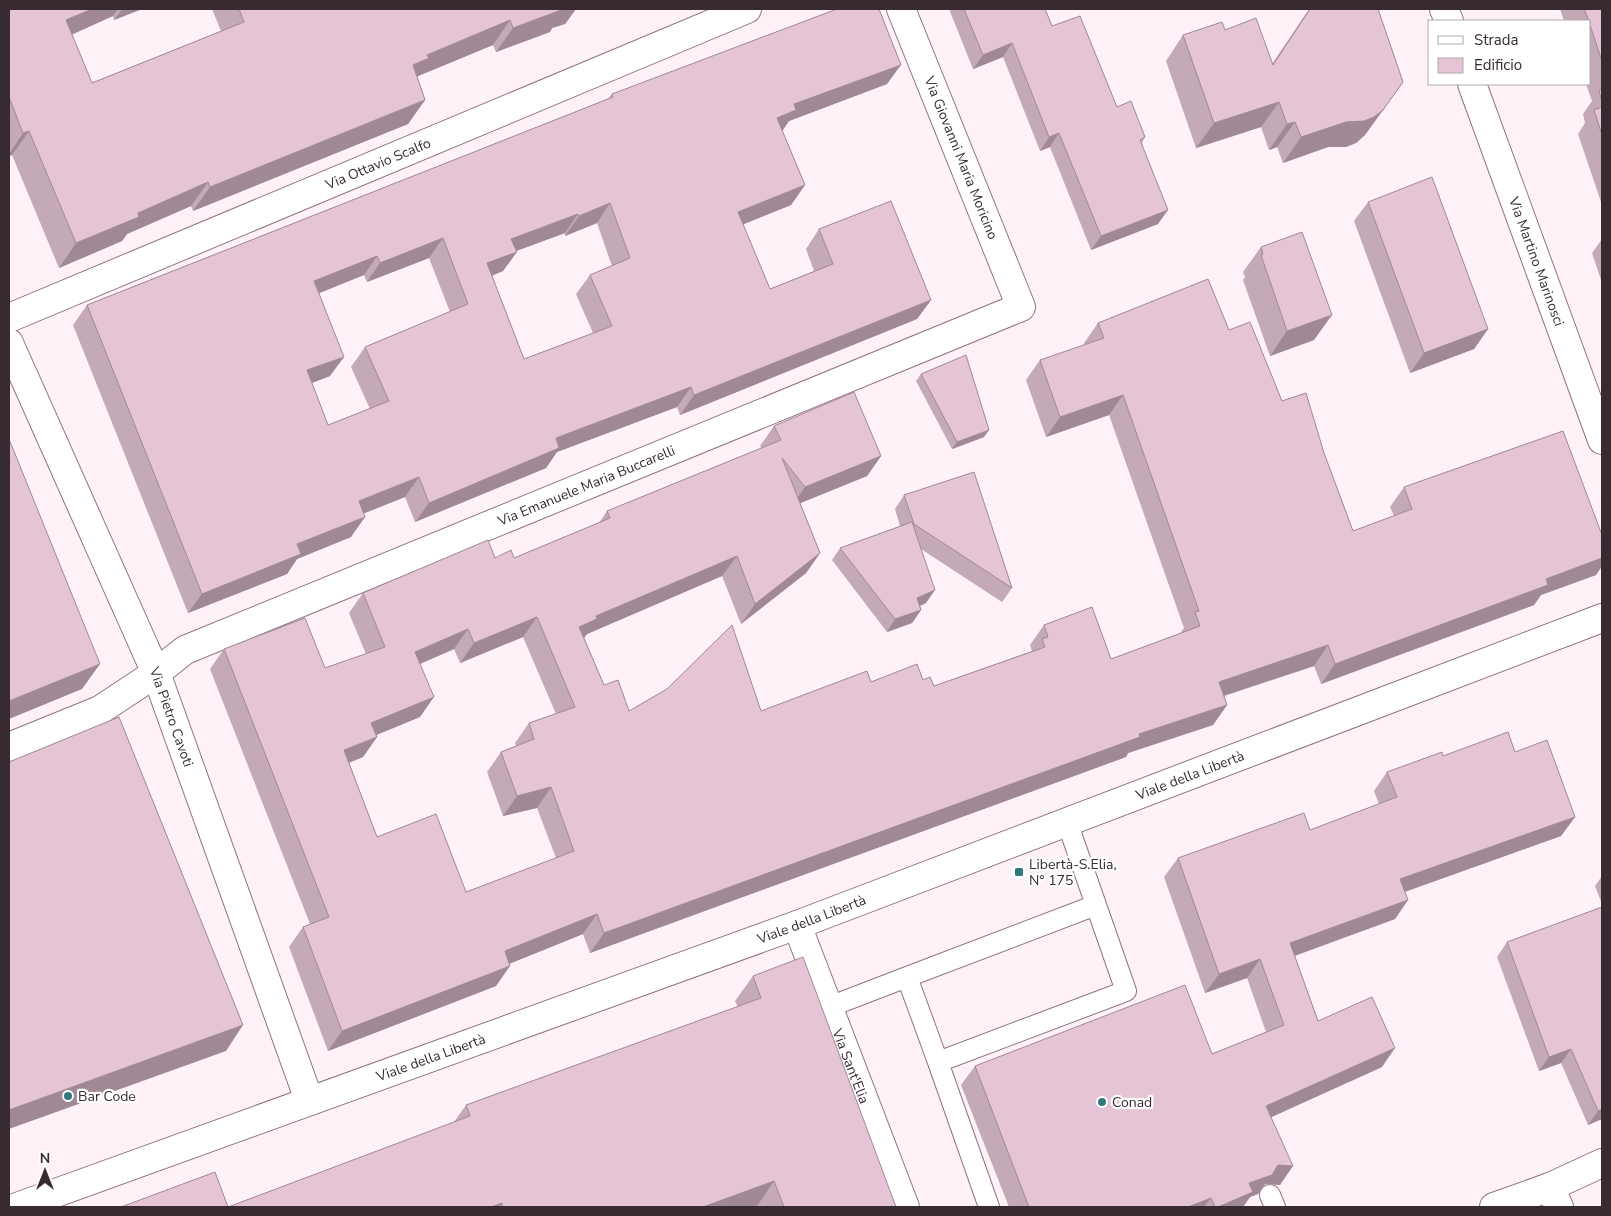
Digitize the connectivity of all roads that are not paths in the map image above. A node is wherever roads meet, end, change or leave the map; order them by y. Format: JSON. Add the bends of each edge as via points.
{"nodes":[{"id":1,"x":747,"y":9,"type":"edge"},
{"id":2,"x":901,"y":9,"type":"edge"},
{"id":3,"x":1472,"y":85,"type":"edge"},
{"id":4,"x":1021,"y":307,"type":"joint"},
{"id":5,"x":9,"y":318,"type":"edge"},
{"id":6,"x":9,"y":342,"type":"edge"},
{"id":7,"x":1602,"y":440,"type":"edge"},
{"id":8,"x":1602,"y":618,"type":"edge"},
{"id":9,"x":156,"y":673,"type":"junction"},
{"id":10,"x":9,"y":747,"type":"edge"},
{"id":11,"x":1067,"y":822,"type":"junction"},
{"id":12,"x":1096,"y":905,"type":"junction"},
{"id":13,"x":797,"y":925,"type":"junction"},
{"id":14,"x":907,"y":977,"type":"junction"},
{"id":15,"x":828,"y":1007,"type":"junction"},
{"id":16,"x":938,"y":1062,"type":"junction"},
{"id":17,"x":309,"y":1100,"type":"junction"},
{"id":18,"x":1602,"y":1163,"type":"edge"},
{"id":19,"x":1554,"y":1197,"type":"edge"},
{"id":20,"x":17,"y":1207,"type":"edge"},
{"id":21,"x":905,"y":1207,"type":"edge"},
{"id":22,"x":989,"y":1207,"type":"edge"},
{"id":23,"x":1494,"y":1207,"type":"edge"}],
"edges":[{"from":1,"to":5,"type":"street","name":"Via Ottavio Scalfo"},
{"from":2,"to":4,"type":"street","name":"Via Giovanni Maria Moricino"},
{"from":3,"to":7,"type":"street","name":"Via Martino Marinosci"},
{"from":4,"to":9,"type":"street","name":"Via Emanuele Maria Buccarelli","via":[[185,650]]},
{"from":6,"to":9,"type":"street","name":"Via Pietro Cavoti"},
{"from":8,"to":11,"type":"street","name":"Viale della Libertà"},
{"from":9,"to":10,"type":"street","name":"Via Emanuele Maria Buccarelli","via":[[100,710]]},
{"from":9,"to":17,"type":"street","name":"Via Pietro Cavoti"},
{"from":11,"to":12,"type":"lane"},
{"from":11,"to":13,"type":"street","name":"Viale della Libertà"},
{"from":12,"to":14,"type":"lane"},
{"from":12,"to":16,"type":"lane","via":[[1126,991]]},
{"from":13,"to":15,"type":"street","name":"Via Sant'Elia"},
{"from":13,"to":17,"type":"street","name":"Viale della Libertà"},
{"from":14,"to":15,"type":"lane"},
{"from":14,"to":16,"type":"lane"},
{"from":15,"to":21,"type":"street","name":"Via Sant'Elia"},
{"from":16,"to":22,"type":"lane"},
{"from":17,"to":20,"type":"street","name":"Viale della Libertà"},
{"from":18,"to":19,"type":"street"},
{"from":19,"to":23,"type":"street"}]}
